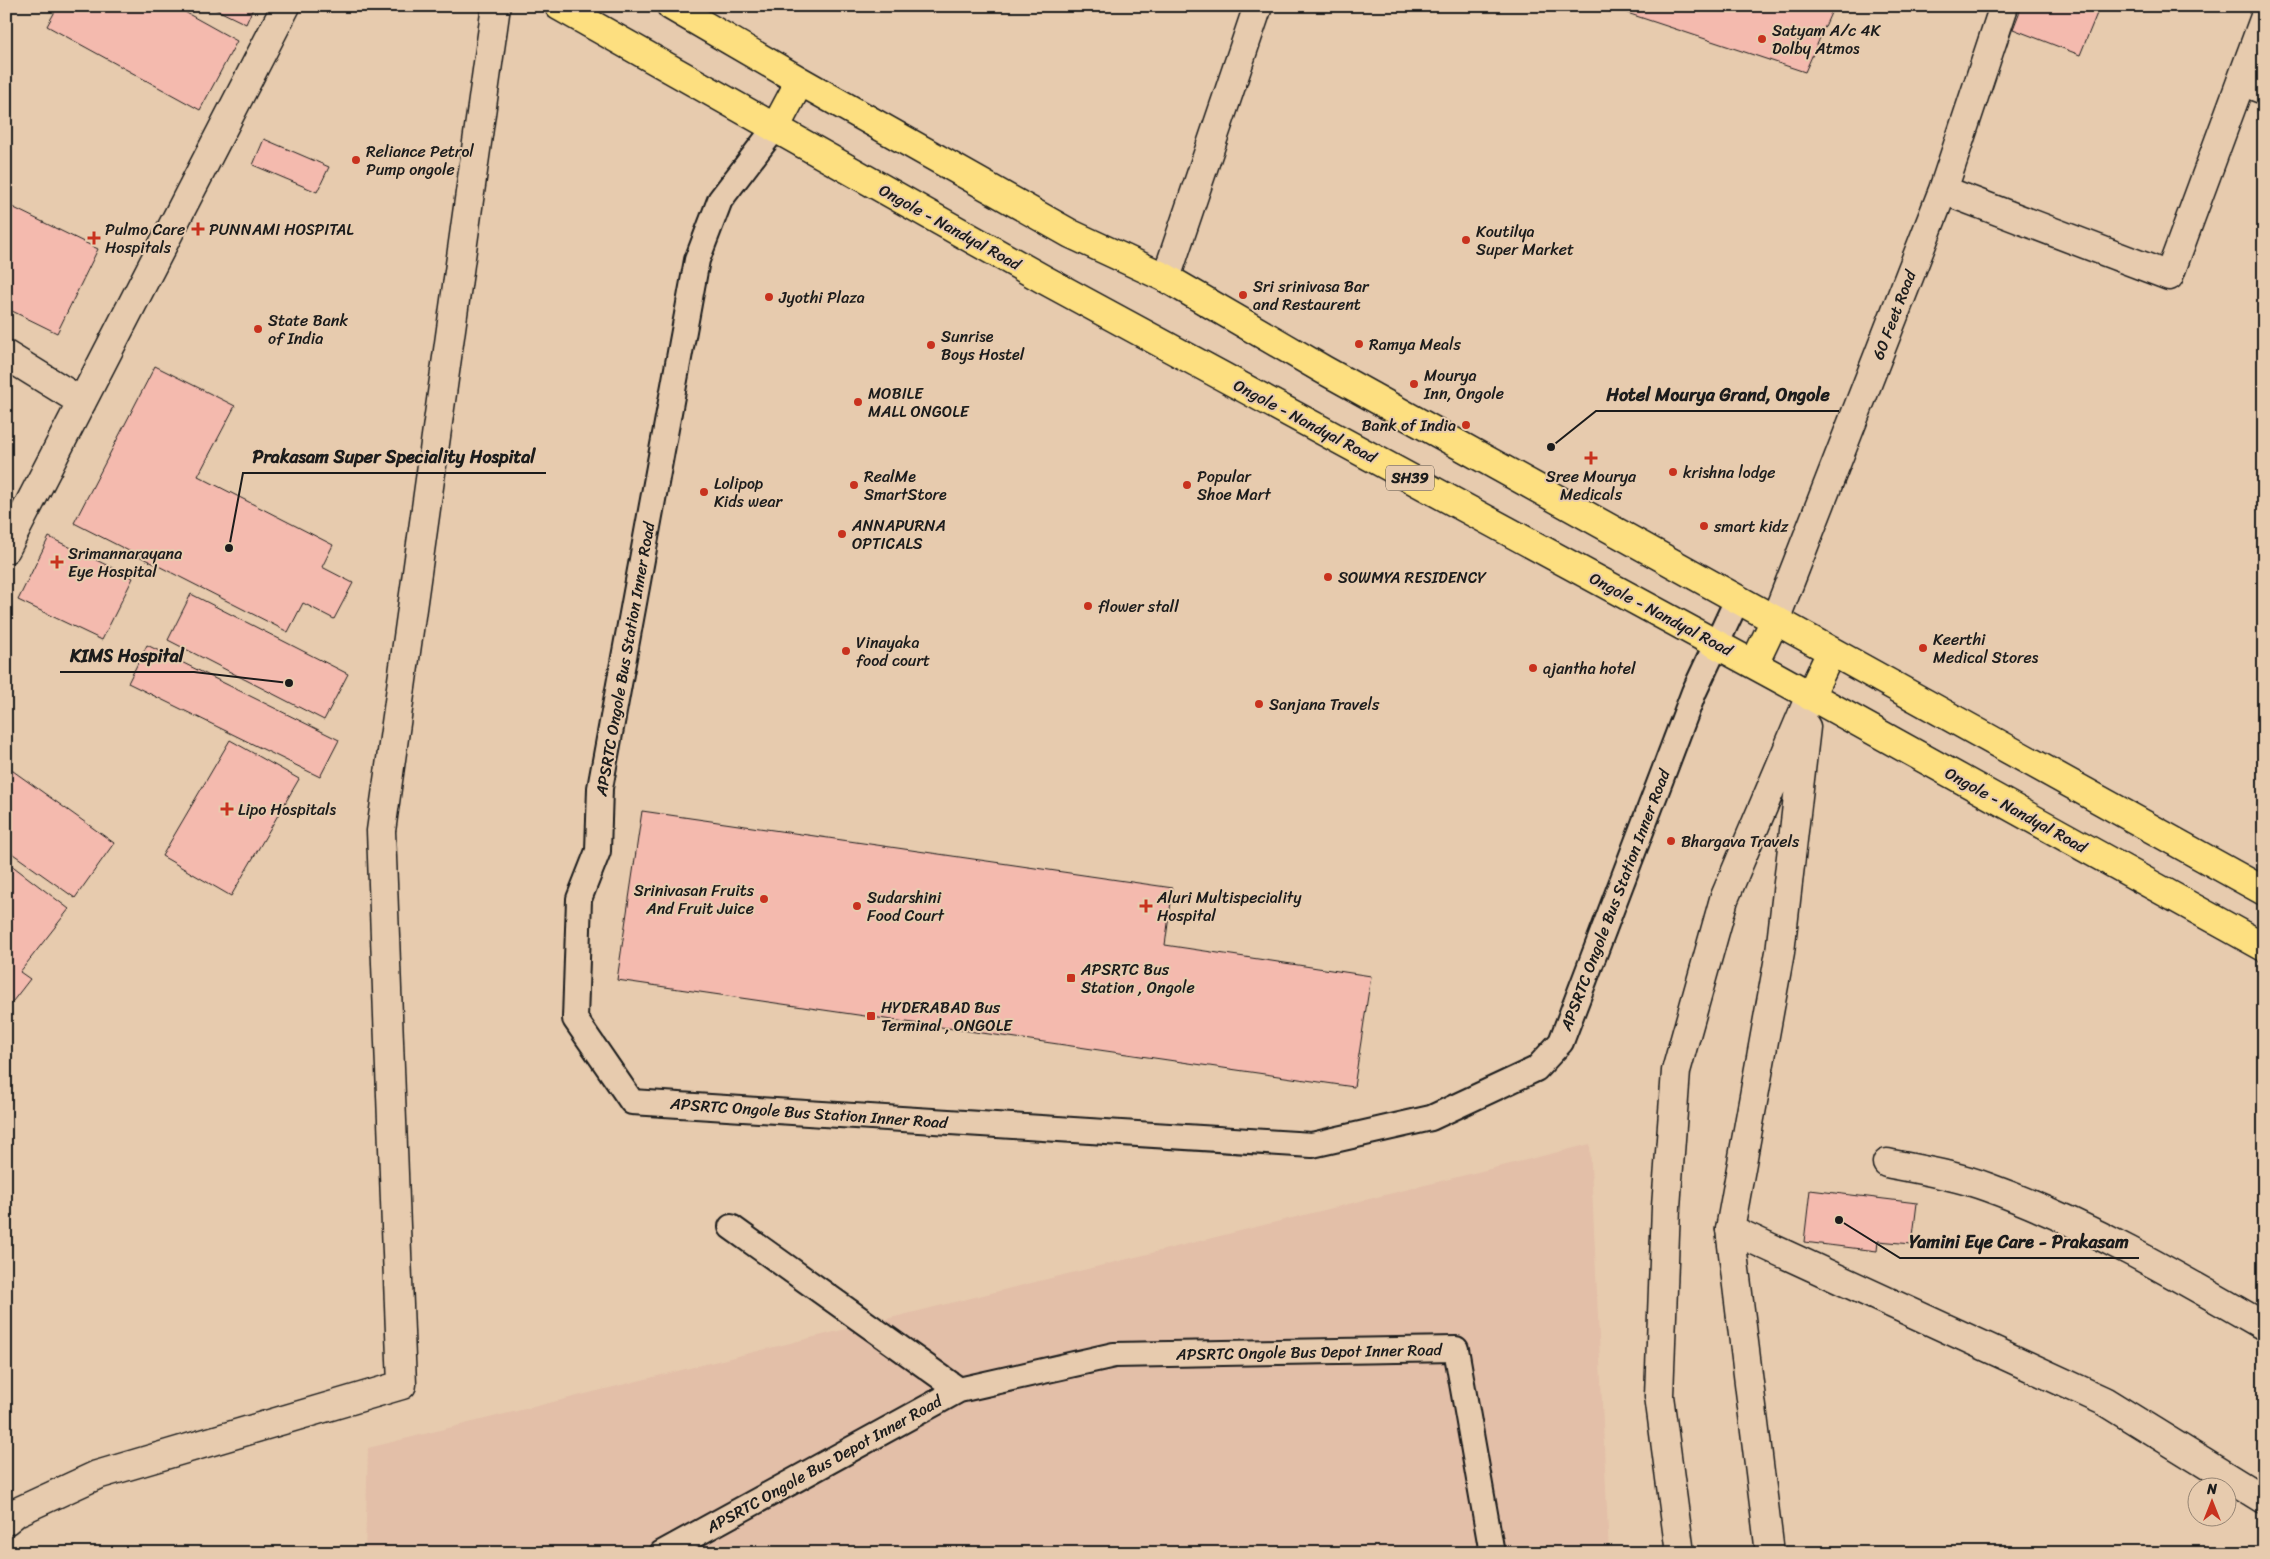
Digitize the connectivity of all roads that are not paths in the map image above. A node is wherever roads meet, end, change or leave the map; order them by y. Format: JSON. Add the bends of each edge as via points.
{"nodes":[{"id":1,"x":286,"y":6,"type":"edge"},
{"id":2,"x":496,"y":6,"type":"edge"},
{"id":3,"x":559,"y":6,"type":"edge"},
{"id":4,"x":671,"y":6,"type":"edge"},
{"id":5,"x":1258,"y":6,"type":"edge"},
{"id":6,"x":2004,"y":6,"type":"edge"},
{"id":7,"x":2264,"y":19,"type":"edge"},
{"id":8,"x":800,"y":81,"type":"junction"},
{"id":9,"x":2252,"y":85,"type":"edge"},
{"id":10,"x":775,"y":128,"type":"junction"},
{"id":11,"x":1943,"y":190,"type":"junction"},
{"id":12,"x":1166,"y":278,"type":"junction"},
{"id":13,"x":6,"y":355,"type":"edge"},
{"id":14,"x":82,"y":402,"type":"junction"},
{"id":15,"x":6,"y":549,"type":"edge"},
{"id":16,"x":1737,"y":600,"type":"junction"},
{"id":17,"x":1775,"y":620,"type":"junction"},
{"id":18,"x":1717,"y":645,"type":"junction"},
{"id":19,"x":1831,"y":652,"type":"junction"},
{"id":20,"x":1754,"y":664,"type":"junction"},
{"id":21,"x":1810,"y":696,"type":"junction"},
{"id":22,"x":2264,"y":891,"type":"edge"},
{"id":23,"x":2264,"y":947,"type":"edge"},
{"id":24,"x":1887,"y":1163,"type":"dead end"},
{"id":25,"x":730,"y":1227,"type":"dead end"},
{"id":26,"x":1730,"y":1230,"type":"junction"},
{"id":27,"x":2264,"y":1326,"type":"edge"},
{"id":28,"x":959,"y":1390,"type":"junction"},
{"id":29,"x":2264,"y":1500,"type":"edge"},
{"id":30,"x":6,"y":1521,"type":"edge"},
{"id":31,"x":662,"y":1553,"type":"edge"},
{"id":32,"x":1492,"y":1553,"type":"edge"},
{"id":33,"x":1680,"y":1553,"type":"edge"},
{"id":34,"x":1770,"y":1553,"type":"edge"}],
"edges":[{"from":1,"to":14,"type":"street"},
{"from":2,"to":30,"type":"street","via":[[381,830],[402,1384],[97,1475],[17,1512]]},
{"from":3,"to":10,"type":"main road","name":"Ongole - Nandyal Road","number":"SH39"},
{"from":4,"to":8,"type":"main road"},
{"from":5,"to":12,"type":"street"},
{"from":6,"to":11,"type":"street","name":"60 Feet Road"},
{"from":7,"to":9,"type":"street"},
{"from":8,"to":10,"type":"main road"},
{"from":8,"to":12,"type":"main road","via":[[1071,234]]},
{"from":9,"to":11,"type":"street","via":[[2169,276]]},
{"from":10,"to":18,"type":"main road","name":"Ongole - Nandyal Road","number":"SH39","via":[[1043,279]]},
{"from":10,"to":18,"type":"lane","name":"APSRTC Ongole Bus Station Inner Road","via":[[720,200],[697,260],[600,788],[598,851],[579,899],[574,1019],[632,1102],[1312,1145],[1430,1118],[1536,1069],[1561,1042],[1674,742]]},
{"from":11,"to":17,"type":"street","name":"60 Feet Road"},
{"from":12,"to":16,"type":"main road","via":[[1324,370]]},
{"from":13,"to":14,"type":"street"},
{"from":14,"to":15,"type":"street"},
{"from":16,"to":17,"type":"main road"},
{"from":16,"to":18,"type":"lane"},
{"from":17,"to":19,"type":"main road"},
{"from":17,"to":20,"type":"main road"},
{"from":18,"to":20,"type":"main road","name":"Ongole - Nandyal Road","number":"SH39"},
{"from":19,"to":21,"type":"main road"},
{"from":19,"to":22,"type":"main road"},
{"from":20,"to":21,"type":"main road","name":"Ongole - Nandyal Road","number":"SH39"},
{"from":21,"to":23,"type":"main road","name":"Ongole - Nandyal Road","number":"SH39"},
{"from":21,"to":26,"type":"street","via":[[1780,952]]},
{"from":21,"to":33,"type":"street","via":[[1724,899],[1676,1070],[1666,1207],[1660,1396]]},
{"from":24,"to":27,"type":"street","via":[[1985,1186],[2061,1217],[2163,1268]]},
{"from":25,"to":28,"type":"lane","name":"APSRTC Ongole Bus Depot Inner Road"},
{"from":26,"to":29,"type":"street","via":[[2104,1401]]},
{"from":26,"to":34,"type":"street"},
{"from":28,"to":31,"type":"lane","name":"APSRTC Ongole Bus Depot Inner Road"},
{"from":28,"to":32,"type":"lane","name":"APSRTC Ongole Bus Depot Inner Road","via":[[1114,1355],[1456,1350]]}]}
